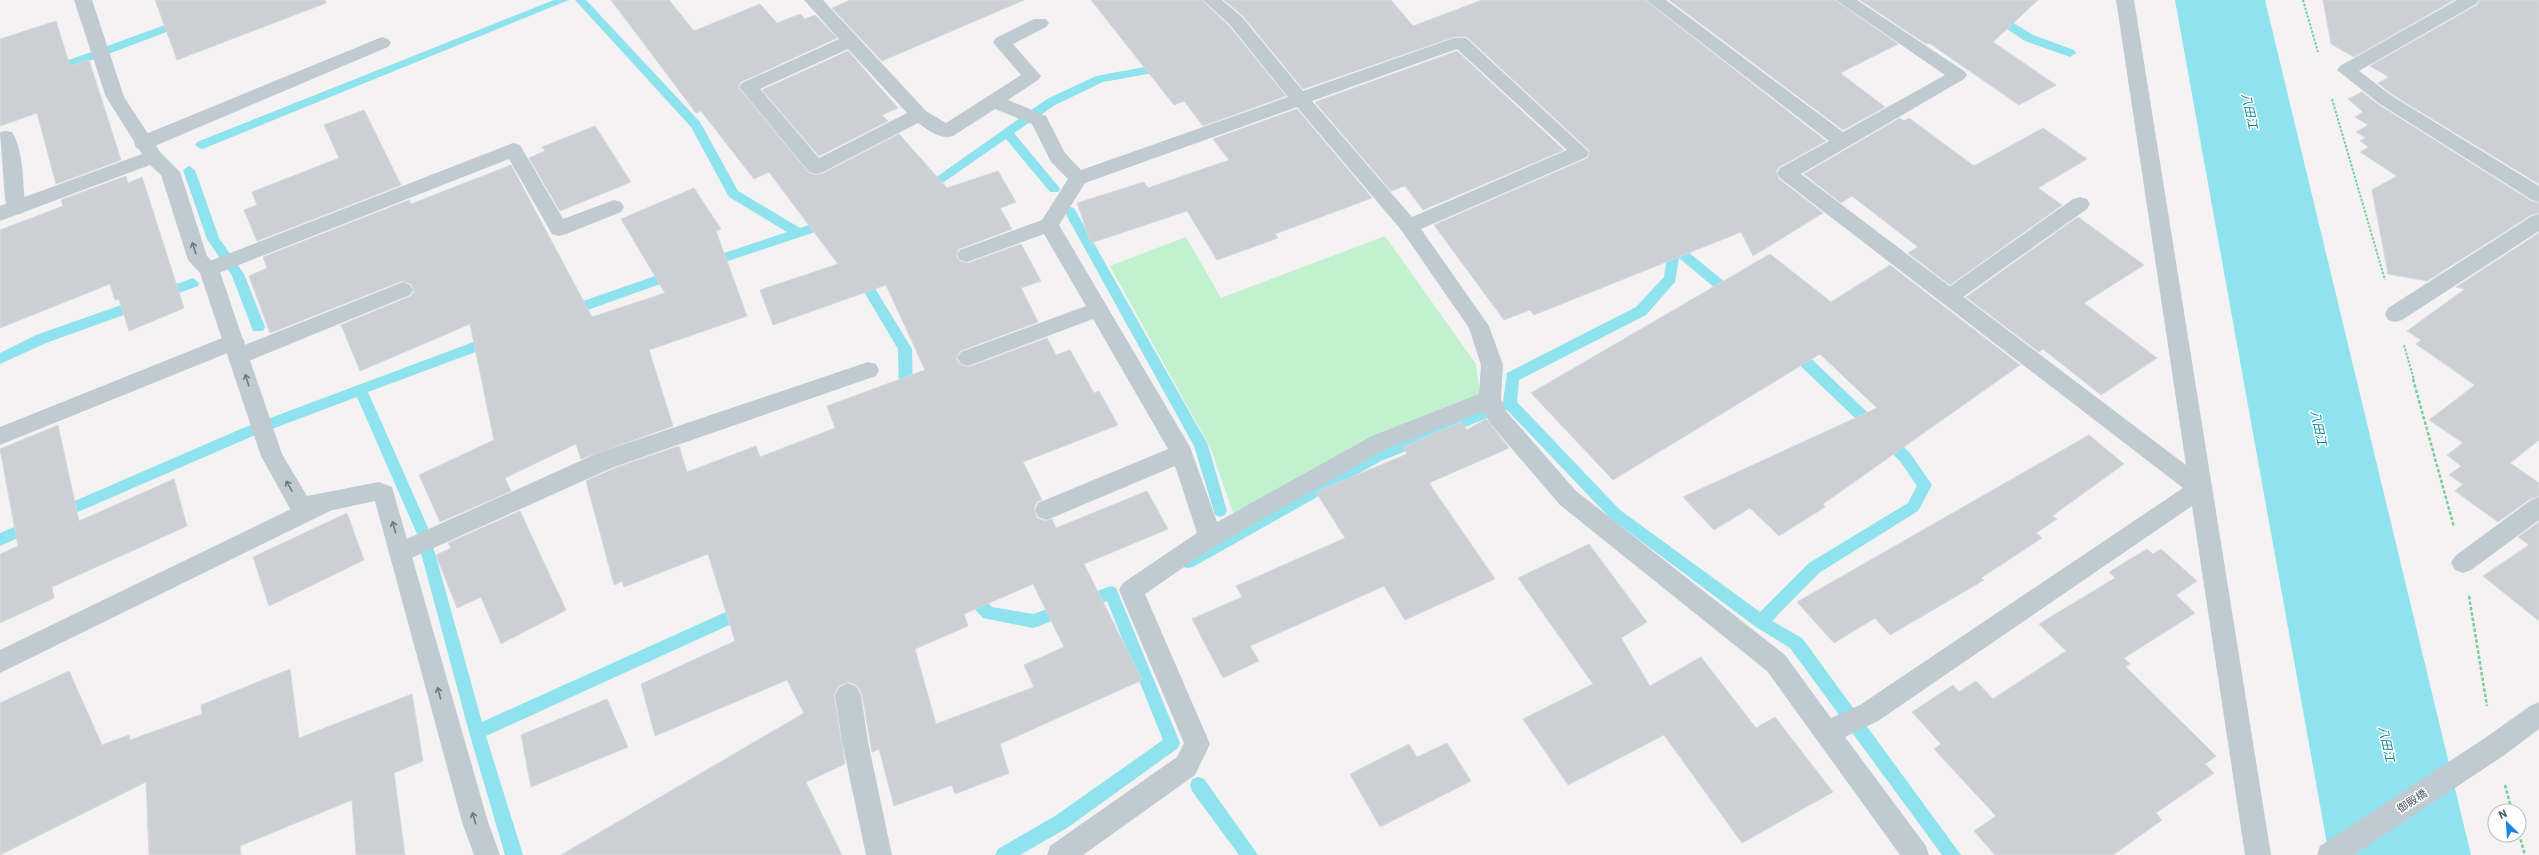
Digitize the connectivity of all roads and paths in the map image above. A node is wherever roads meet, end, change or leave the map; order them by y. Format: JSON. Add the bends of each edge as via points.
{"nodes":[{"id":1,"x":83,"y":0,"type":"edge"},
{"id":2,"x":814,"y":0,"type":"edge"},
{"id":3,"x":1212,"y":0,"type":"edge"},
{"id":4,"x":1655,"y":0,"type":"edge"},
{"id":5,"x":1845,"y":0,"type":"edge"},
{"id":6,"x":2125,"y":0,"type":"edge"},
{"id":7,"x":2303,"y":0,"type":"edge"},
{"id":8,"x":2470,"y":0,"type":"edge"},
{"id":9,"x":1040,"y":23,"type":"dead end"},
{"id":10,"x":851,"y":41,"type":"junction"},
{"id":11,"x":382,"y":44,"type":"dead end"},
{"id":12,"x":2319,"y":54,"type":"dead end"},
{"id":13,"x":2330,"y":92,"type":"dead end"},
{"id":14,"x":1300,"y":99,"type":"junction"},
{"id":15,"x":993,"y":101,"type":"junction"},
{"id":16,"x":919,"y":115,"type":"junction"},
{"id":17,"x":5,"y":137,"type":"dead end"},
{"id":18,"x":1842,"y":141,"type":"junction"},
{"id":19,"x":148,"y":150,"type":"junction"},
{"id":20,"x":1078,"y":178,"type":"junction"},
{"id":21,"x":2539,"y":195,"type":"edge"},
{"id":22,"x":2080,"y":204,"type":"dead end"},
{"id":23,"x":614,"y":207,"type":"dead end"},
{"id":24,"x":8,"y":211,"type":"edge"},
{"id":25,"x":2539,"y":221,"type":"edge"},
{"id":26,"x":1049,"y":225,"type":"junction"},
{"id":27,"x":1409,"y":226,"type":"junction"},
{"id":28,"x":967,"y":255,"type":"dead end"},
{"id":29,"x":209,"y":269,"type":"junction"},
{"id":30,"x":403,"y":290,"type":"dead end"},
{"id":31,"x":1949,"y":297,"type":"junction"},
{"id":32,"x":1099,"y":309,"type":"junction"},
{"id":33,"x":2395,"y":314,"type":"junction"},
{"id":34,"x":237,"y":349,"type":"junction"},
{"id":35,"x":968,"y":358,"type":"dead end"},
{"id":36,"x":868,"y":370,"type":"dead end"},
{"id":37,"x":1494,"y":407,"type":"junction"},
{"id":38,"x":0,"y":436,"type":"edge"},
{"id":39,"x":1182,"y":453,"type":"junction"},
{"id":40,"x":2200,"y":488,"type":"junction"},
{"id":41,"x":322,"y":504,"type":"junction"},
{"id":42,"x":2539,"y":507,"type":"edge"},
{"id":43,"x":1046,"y":510,"type":"dead end"},
{"id":44,"x":1210,"y":537,"type":"junction"},
{"id":45,"x":401,"y":552,"type":"junction"},
{"id":46,"x":2463,"y":562,"type":"junction"},
{"id":47,"x":0,"y":662,"type":"edge"},
{"id":48,"x":848,"y":695,"type":"dead end"},
{"id":49,"x":2539,"y":714,"type":"edge"},
{"id":50,"x":1833,"y":729,"type":"junction"},
{"id":51,"x":2494,"y":747,"type":"junction"},
{"id":52,"x":2522,"y":843,"type":"edge"},
{"id":53,"x":487,"y":855,"type":"edge"},
{"id":54,"x":880,"y":855,"type":"edge"},
{"id":55,"x":1060,"y":855,"type":"edge"},
{"id":56,"x":1916,"y":855,"type":"edge"},
{"id":57,"x":2258,"y":855,"type":"edge"},
{"id":58,"x":2330,"y":855,"type":"edge"},
{"id":59,"x":2525,"y":855,"type":"edge"}],
"edges":[{"from":1,"to":19,"type":"street","via":[[115,97]]},
{"from":2,"to":10,"type":"street"},
{"from":3,"to":14,"type":"street","via":[[1250,38]]},
{"from":4,"to":18,"type":"street"},
{"from":5,"to":18,"type":"street","via":[[1958,75]]},
{"from":6,"to":40,"type":"street"},
{"from":7,"to":12,"type":"path"},
{"from":8,"to":21,"type":"street","via":[[2346,70],[2386,100]]},
{"from":9,"to":15,"type":"street","via":[[1002,42],[1032,76]]},
{"from":10,"to":16,"type":"street"},
{"from":10,"to":16,"type":"street","via":[[748,87],[816,168]]},
{"from":11,"to":19,"type":"street"},
{"from":13,"to":33,"type":"path"},
{"from":14,"to":20,"type":"street"},
{"from":14,"to":27,"type":"street"},
{"from":14,"to":27,"type":"street","via":[[1460,42],[1580,152]]},
{"from":15,"to":16,"type":"street","via":[[946,132]]},
{"from":15,"to":20,"type":"street","via":[[1038,120],[1058,157]]},
{"from":17,"to":24,"type":"street","via":[[12,157],[13,189]]},
{"from":18,"to":31,"type":"street","via":[[1787,173]]},
{"from":19,"to":24,"type":"street"},
{"from":29,"to":19,"type":"street","one_way":true,"via":[[198,260],[170,172]]},
{"from":20,"to":26,"type":"street"},
{"from":22,"to":31,"type":"street"},
{"from":23,"to":29,"type":"street","via":[[559,229],[513,150]]},
{"from":25,"to":33,"type":"street"},
{"from":26,"to":28,"type":"street"},
{"from":26,"to":32,"type":"street"},
{"from":27,"to":37,"type":"street","via":[[1479,326],[1492,365]]},
{"from":29,"to":34,"type":"street"},
{"from":30,"to":34,"type":"street"},
{"from":31,"to":40,"type":"street"},
{"from":32,"to":35,"type":"street"},
{"from":32,"to":39,"type":"street"},
{"from":33,"to":46,"type":"path"},
{"from":34,"to":38,"type":"street"},
{"from":41,"to":34,"type":"street","one_way":true,"via":[[301,507],[272,456]]},
{"from":36,"to":45,"type":"street","via":[[606,460]]},
{"from":37,"to":44,"type":"street","via":[[1380,442]]},
{"from":37,"to":50,"type":"street","via":[[1568,498],[1776,663]]},
{"from":39,"to":43,"type":"street"},
{"from":39,"to":44,"type":"street"},
{"from":40,"to":50,"type":"street","via":[[1869,713]]},
{"from":40,"to":57,"type":"street"},
{"from":45,"to":41,"type":"street","one_way":true,"via":[[384,494],[379,491]]},
{"from":41,"to":47,"type":"street"},
{"from":42,"to":46,"type":"street"},
{"from":44,"to":55,"type":"street","via":[[1131,590],[1197,744],[1186,766]]},
{"from":53,"to":45,"type":"street","one_way":true,"via":[[475,822]]},
{"from":46,"to":51,"type":"path"},
{"from":48,"to":54,"type":"street","via":[[855,742]]},
{"from":49,"to":51,"type":"street","name":"御殿橋"},
{"from":50,"to":56,"type":"street"},
{"from":51,"to":58,"type":"street","name":"御殿橋"},
{"from":52,"to":59,"type":"path"}]}
